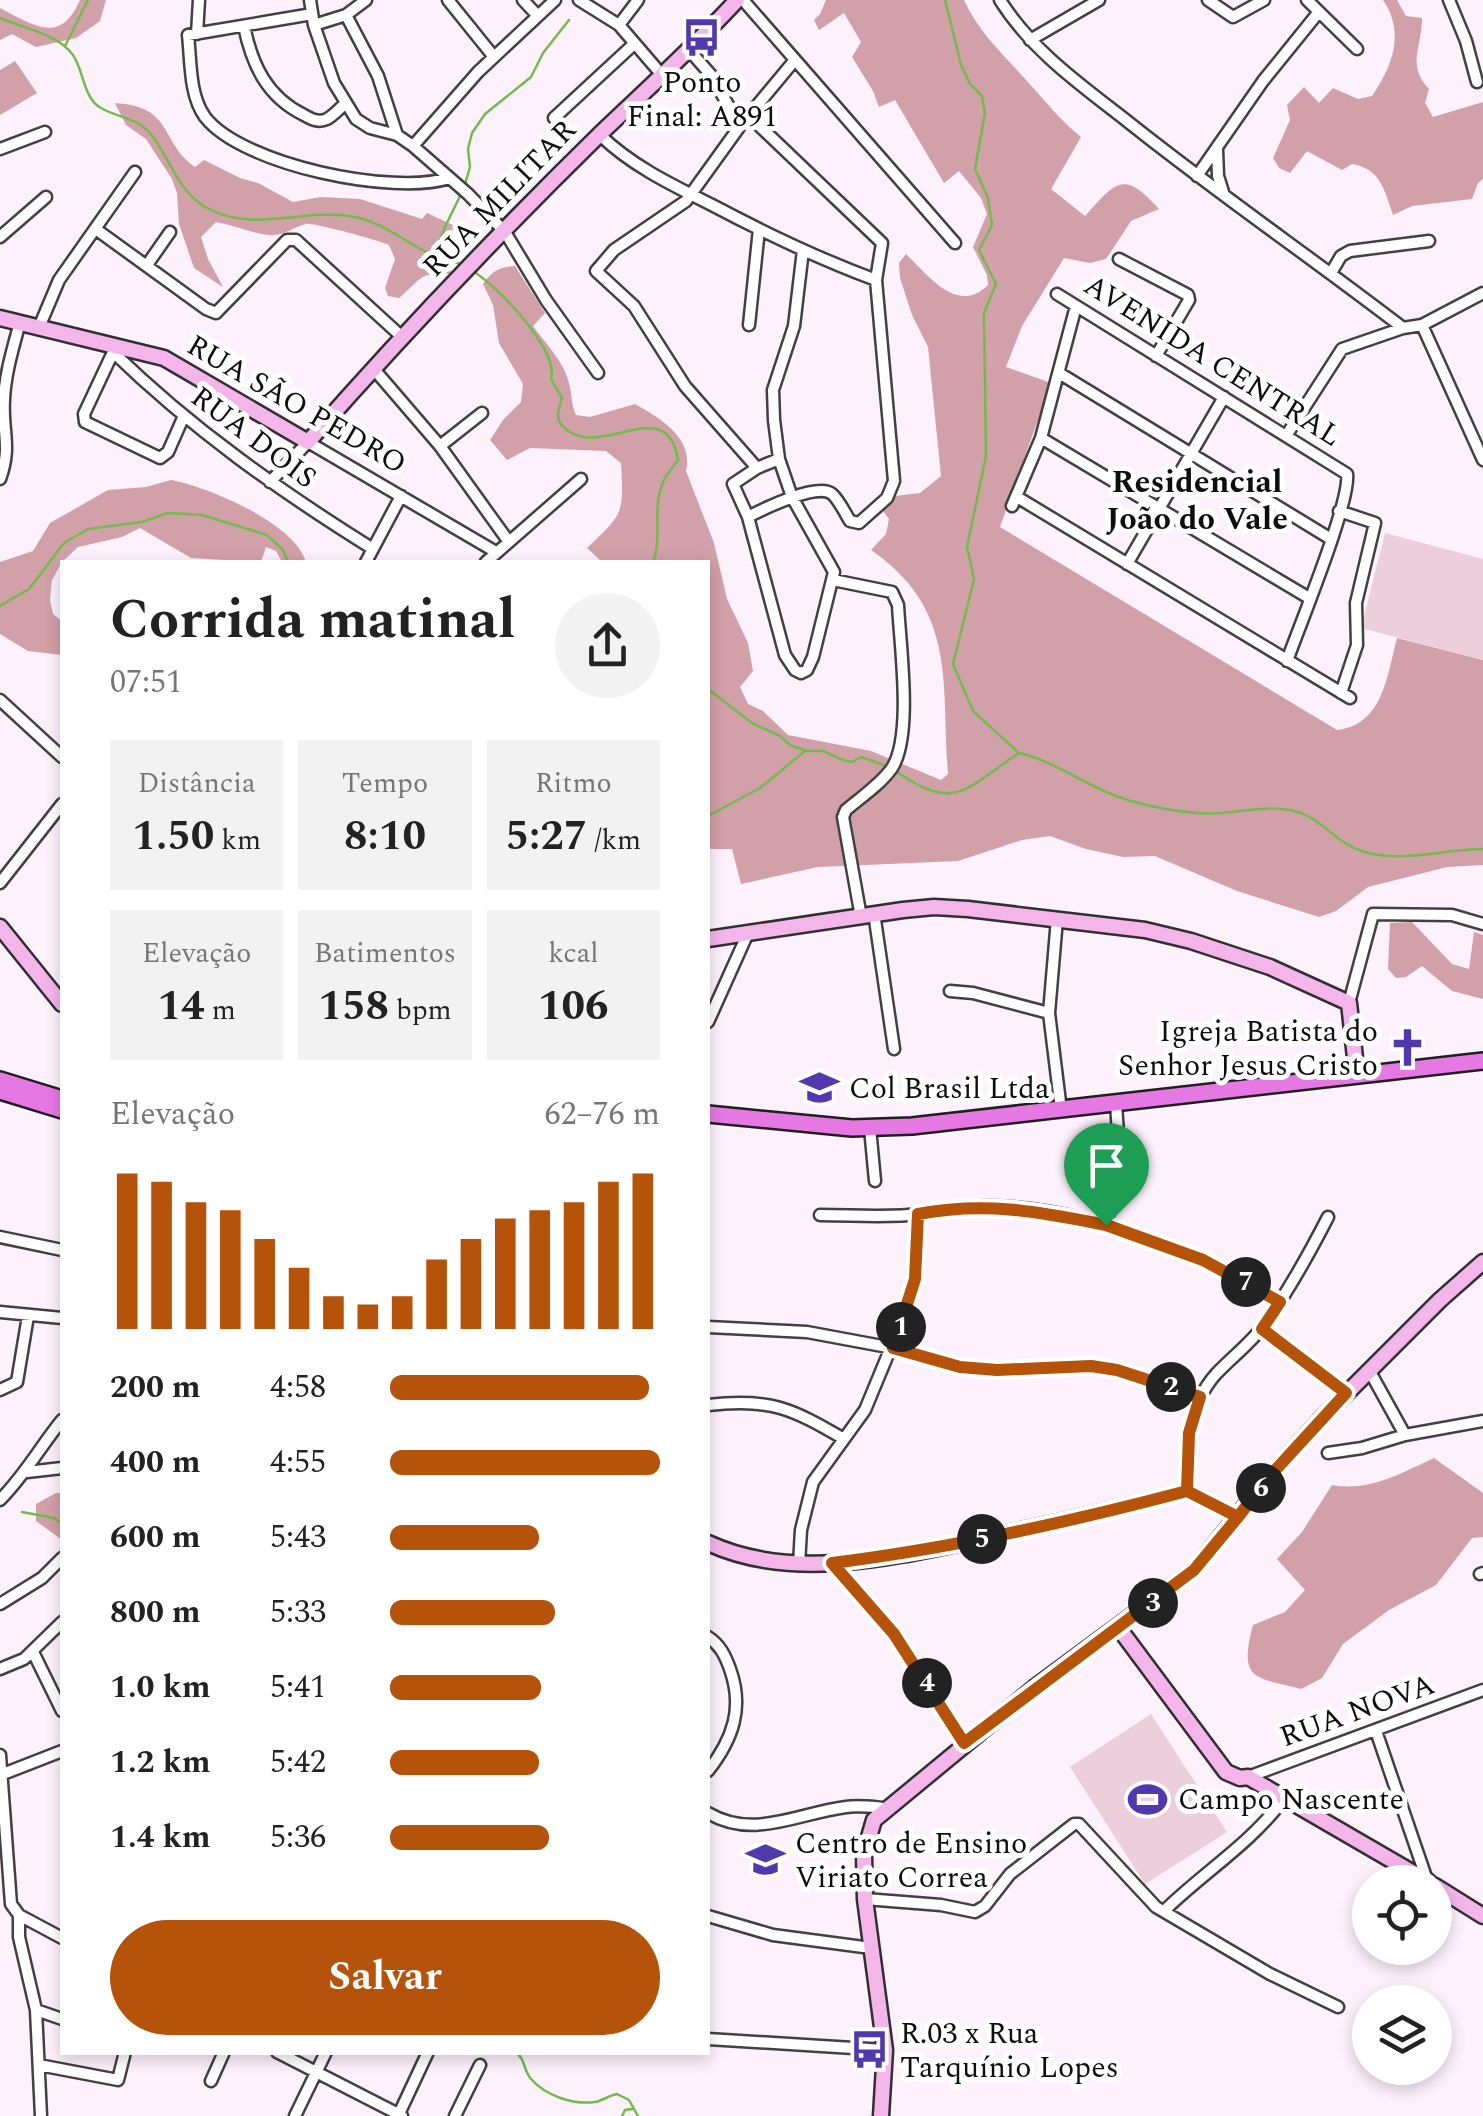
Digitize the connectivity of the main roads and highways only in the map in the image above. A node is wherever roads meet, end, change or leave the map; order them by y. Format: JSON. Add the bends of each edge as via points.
{"nodes":[{"id":1,"x":1482,"y":1058,"type":"edge"},
{"id":2,"x":0,"y":1080,"type":"edge"},
{"id":3,"x":0,"y":1091,"type":"edge"},
{"id":4,"x":60,"y":1098,"type":"edge"},
{"id":5,"x":710,"y":1105,"type":"edge"},
{"id":6,"x":60,"y":1109,"type":"edge"},
{"id":7,"x":710,"y":1114,"type":"edge"}],
"edges":[{"from":1,"to":5,"type":"main road","via":[[873,1120]]},
{"from":1,"to":7,"type":"main road","via":[[870,1128]]},
{"from":2,"to":4,"type":"main road"},
{"from":3,"to":6,"type":"main road"}]}
